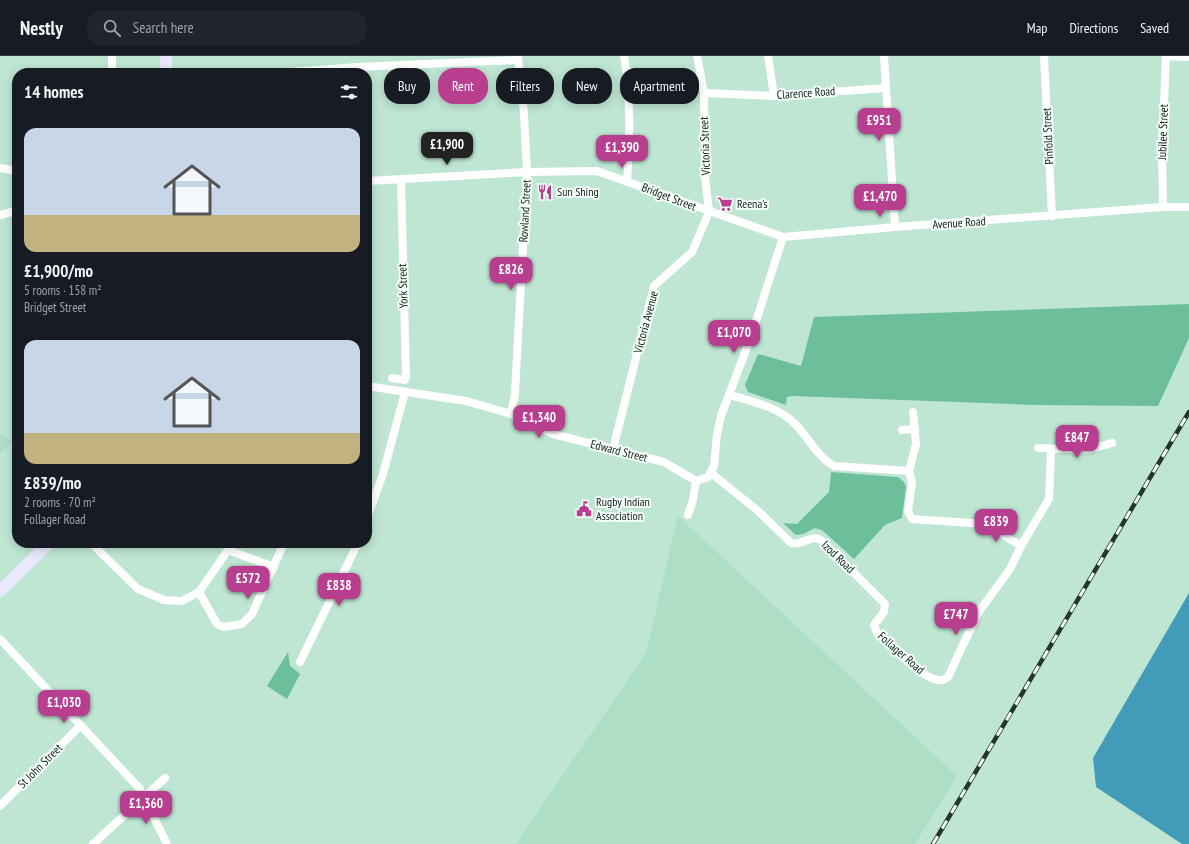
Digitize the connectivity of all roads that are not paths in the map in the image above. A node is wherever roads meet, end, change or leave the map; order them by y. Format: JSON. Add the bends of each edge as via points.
{"nodes":[{"id":1,"x":112,"y":56,"type":"edge"},
{"id":2,"x":166,"y":56,"type":"edge"},
{"id":3,"x":624,"y":56,"type":"edge"},
{"id":4,"x":697,"y":56,"type":"edge"},
{"id":5,"x":768,"y":56,"type":"edge"},
{"id":6,"x":884,"y":56,"type":"edge"},
{"id":7,"x":1044,"y":56,"type":"edge"},
{"id":8,"x":1166,"y":56,"type":"edge"},
{"id":9,"x":1189,"y":57,"type":"edge"},
{"id":10,"x":518,"y":58,"type":"edge"},
{"id":11,"x":112,"y":68,"type":"edge"},
{"id":12,"x":166,"y":68,"type":"edge"},
{"id":13,"x":343,"y":68,"type":"edge"},
{"id":14,"x":885,"y":88,"type":"junction"},
{"id":15,"x":704,"y":93,"type":"junction"},
{"id":16,"x":774,"y":96,"type":"junction"},
{"id":17,"x":0,"y":168,"type":"edge"},
{"id":18,"x":12,"y":170,"type":"edge"},
{"id":19,"x":527,"y":172,"type":"junction"},
{"id":20,"x":401,"y":179,"type":"junction"},
{"id":21,"x":372,"y":181,"type":"edge"},
{"id":22,"x":627,"y":182,"type":"junction"},
{"id":23,"x":1163,"y":207,"type":"junction"},
{"id":24,"x":1189,"y":207,"type":"edge"},
{"id":25,"x":12,"y":212,"type":"edge"},
{"id":26,"x":709,"y":212,"type":"junction"},
{"id":27,"x":0,"y":215,"type":"edge"},
{"id":28,"x":1052,"y":216,"type":"junction"},
{"id":29,"x":895,"y":227,"type":"junction"},
{"id":30,"x":783,"y":237,"type":"junction"},
{"id":31,"x":392,"y":378,"type":"dead end"},
{"id":32,"x":372,"y":387,"type":"edge"},
{"id":33,"x":405,"y":392,"type":"junction"},
{"id":34,"x":730,"y":395,"type":"junction"},
{"id":35,"x":913,"y":412,"type":"dead end"},
{"id":36,"x":511,"y":414,"type":"junction"},
{"id":37,"x":915,"y":429,"type":"junction"},
{"id":38,"x":902,"y":430,"type":"dead end"},
{"id":39,"x":1112,"y":443,"type":"dead end"},
{"id":40,"x":1038,"y":448,"type":"dead end"},
{"id":41,"x":613,"y":449,"type":"junction"},
{"id":42,"x":1051,"y":449,"type":"junction"},
{"id":43,"x":909,"y":471,"type":"junction"},
{"id":44,"x":711,"y":473,"type":"junction"},
{"id":45,"x":696,"y":481,"type":"junction"},
{"id":46,"x":372,"y":504,"type":"edge"},
{"id":47,"x":688,"y":515,"type":"dead end"},
{"id":48,"x":1022,"y":546,"type":"junction"},
{"id":49,"x":44,"y":548,"type":"edge"},
{"id":50,"x":96,"y":548,"type":"edge"},
{"id":51,"x":227,"y":548,"type":"edge"},
{"id":52,"x":232,"y":548,"type":"edge"},
{"id":53,"x":282,"y":548,"type":"edge"},
{"id":54,"x":356,"y":548,"type":"edge"},
{"id":55,"x":274,"y":568,"type":"junction"},
{"id":56,"x":0,"y":591,"type":"edge"},
{"id":57,"x":199,"y":592,"type":"junction"},
{"id":58,"x":874,"y":625,"type":"joint"},
{"id":59,"x":0,"y":639,"type":"edge"},
{"id":60,"x":300,"y":662,"type":"dead end"},
{"id":61,"x":80,"y":726,"type":"junction"},
{"id":62,"x":165,"y":778,"type":"dead end"},
{"id":63,"x":144,"y":797,"type":"junction"},
{"id":64,"x":0,"y":806,"type":"edge"},
{"id":65,"x":100,"y":837,"type":"junction"},
{"id":66,"x":93,"y":844,"type":"edge"},
{"id":67,"x":105,"y":844,"type":"edge"},
{"id":68,"x":167,"y":844,"type":"edge"}],
"edges":[{"from":1,"to":11,"type":"street"},
{"from":2,"to":12,"type":"street"},
{"from":3,"to":22,"type":"street","via":[[629,89],[630,145]]},
{"from":4,"to":15,"type":"street","name":"Victoria Street"},
{"from":5,"to":16,"type":"street"},
{"from":6,"to":14,"type":"street"},
{"from":7,"to":28,"type":"street","name":"Pinfold Street"},
{"from":8,"to":9,"type":"street"},
{"from":8,"to":23,"type":"street","name":"Jubilee Street","via":[[1162,150]]},
{"from":10,"to":13,"type":"street"},
{"from":10,"to":19,"type":"street","name":"Rowland Street"},
{"from":14,"to":16,"type":"street","name":"Clarence Road"},
{"from":14,"to":29,"type":"street"},
{"from":15,"to":16,"type":"street","name":"Clarence Road"},
{"from":15,"to":26,"type":"street","name":"Victoria Street","via":[[705,176]]},
{"from":17,"to":18,"type":"street"},
{"from":19,"to":20,"type":"street","name":"Bridget Street"},
{"from":19,"to":22,"type":"street","name":"Bridget Street","via":[[597,171]]},
{"from":19,"to":36,"type":"street","name":"Rowland Street","via":[[516,393]]},
{"from":20,"to":21,"type":"street","name":"Bridget Street"},
{"from":20,"to":31,"type":"street","name":"York Street","via":[[406,377],[405,380]]},
{"from":22,"to":26,"type":"street","name":"Bridget Street"},
{"from":23,"to":24,"type":"street","name":"Avenue Road"},
{"from":23,"to":28,"type":"street","name":"Avenue Road"},
{"from":25,"to":27,"type":"street"},
{"from":26,"to":30,"type":"street","name":"Avenue Road"},
{"from":26,"to":41,"type":"street","name":"Victoria Avenue","via":[[692,252],[654,286]]},
{"from":28,"to":29,"type":"street","name":"Avenue Road"},
{"from":29,"to":30,"type":"street","name":"Avenue Road"},
{"from":30,"to":34,"type":"street"},
{"from":32,"to":33,"type":"street","name":"Edward Street"},
{"from":33,"to":36,"type":"street","name":"Edward Street","via":[[466,401]]},
{"from":33,"to":46,"type":"street","via":[[383,474]]},
{"from":34,"to":43,"type":"street","via":[[778,410],[795,423],[824,459],[834,466]]},
{"from":34,"to":44,"type":"street","via":[[720,422]]},
{"from":35,"to":37,"type":"street"},
{"from":36,"to":41,"type":"street","name":"Edward Street","via":[[553,434]]},
{"from":37,"to":38,"type":"street"},
{"from":37,"to":43,"type":"street","via":[[916,444]]},
{"from":39,"to":42,"type":"street","via":[[1088,450]]},
{"from":40,"to":42,"type":"street"},
{"from":41,"to":45,"type":"street","name":"Edward Street","via":[[664,462]]},
{"from":42,"to":48,"type":"street","name":"Follager Road","via":[[1049,499]]},
{"from":43,"to":48,"type":"street","via":[[912,483],[908,511],[912,519],[985,524]]},
{"from":44,"to":45,"type":"street","via":[[704,480]]},
{"from":44,"to":58,"type":"street","name":"Izod Road","via":[[757,510],[791,543],[813,538],[821,540],[885,604],[884,612]]},
{"from":45,"to":47,"type":"street"},
{"from":48,"to":58,"type":"street","name":"Follager Road","via":[[1010,569],[978,613],[946,678],[937,680],[924,674],[877,633]]},
{"from":49,"to":56,"type":"street"},
{"from":50,"to":57,"type":"street","via":[[138,589],[164,600],[182,601]]},
{"from":51,"to":57,"type":"street"},
{"from":52,"to":55,"type":"street"},
{"from":53,"to":55,"type":"street"},
{"from":54,"to":60,"type":"street"},
{"from":55,"to":57,"type":"street","via":[[252,614],[242,624],[223,627],[217,624]]},
{"from":59,"to":61,"type":"street"},
{"from":61,"to":63,"type":"street","via":[[140,789]]},
{"from":61,"to":64,"type":"street","name":"St John Street"},
{"from":62,"to":63,"type":"street"},
{"from":63,"to":65,"type":"street"},
{"from":63,"to":68,"type":"street"},
{"from":65,"to":66,"type":"street"},
{"from":65,"to":67,"type":"street"}]}
